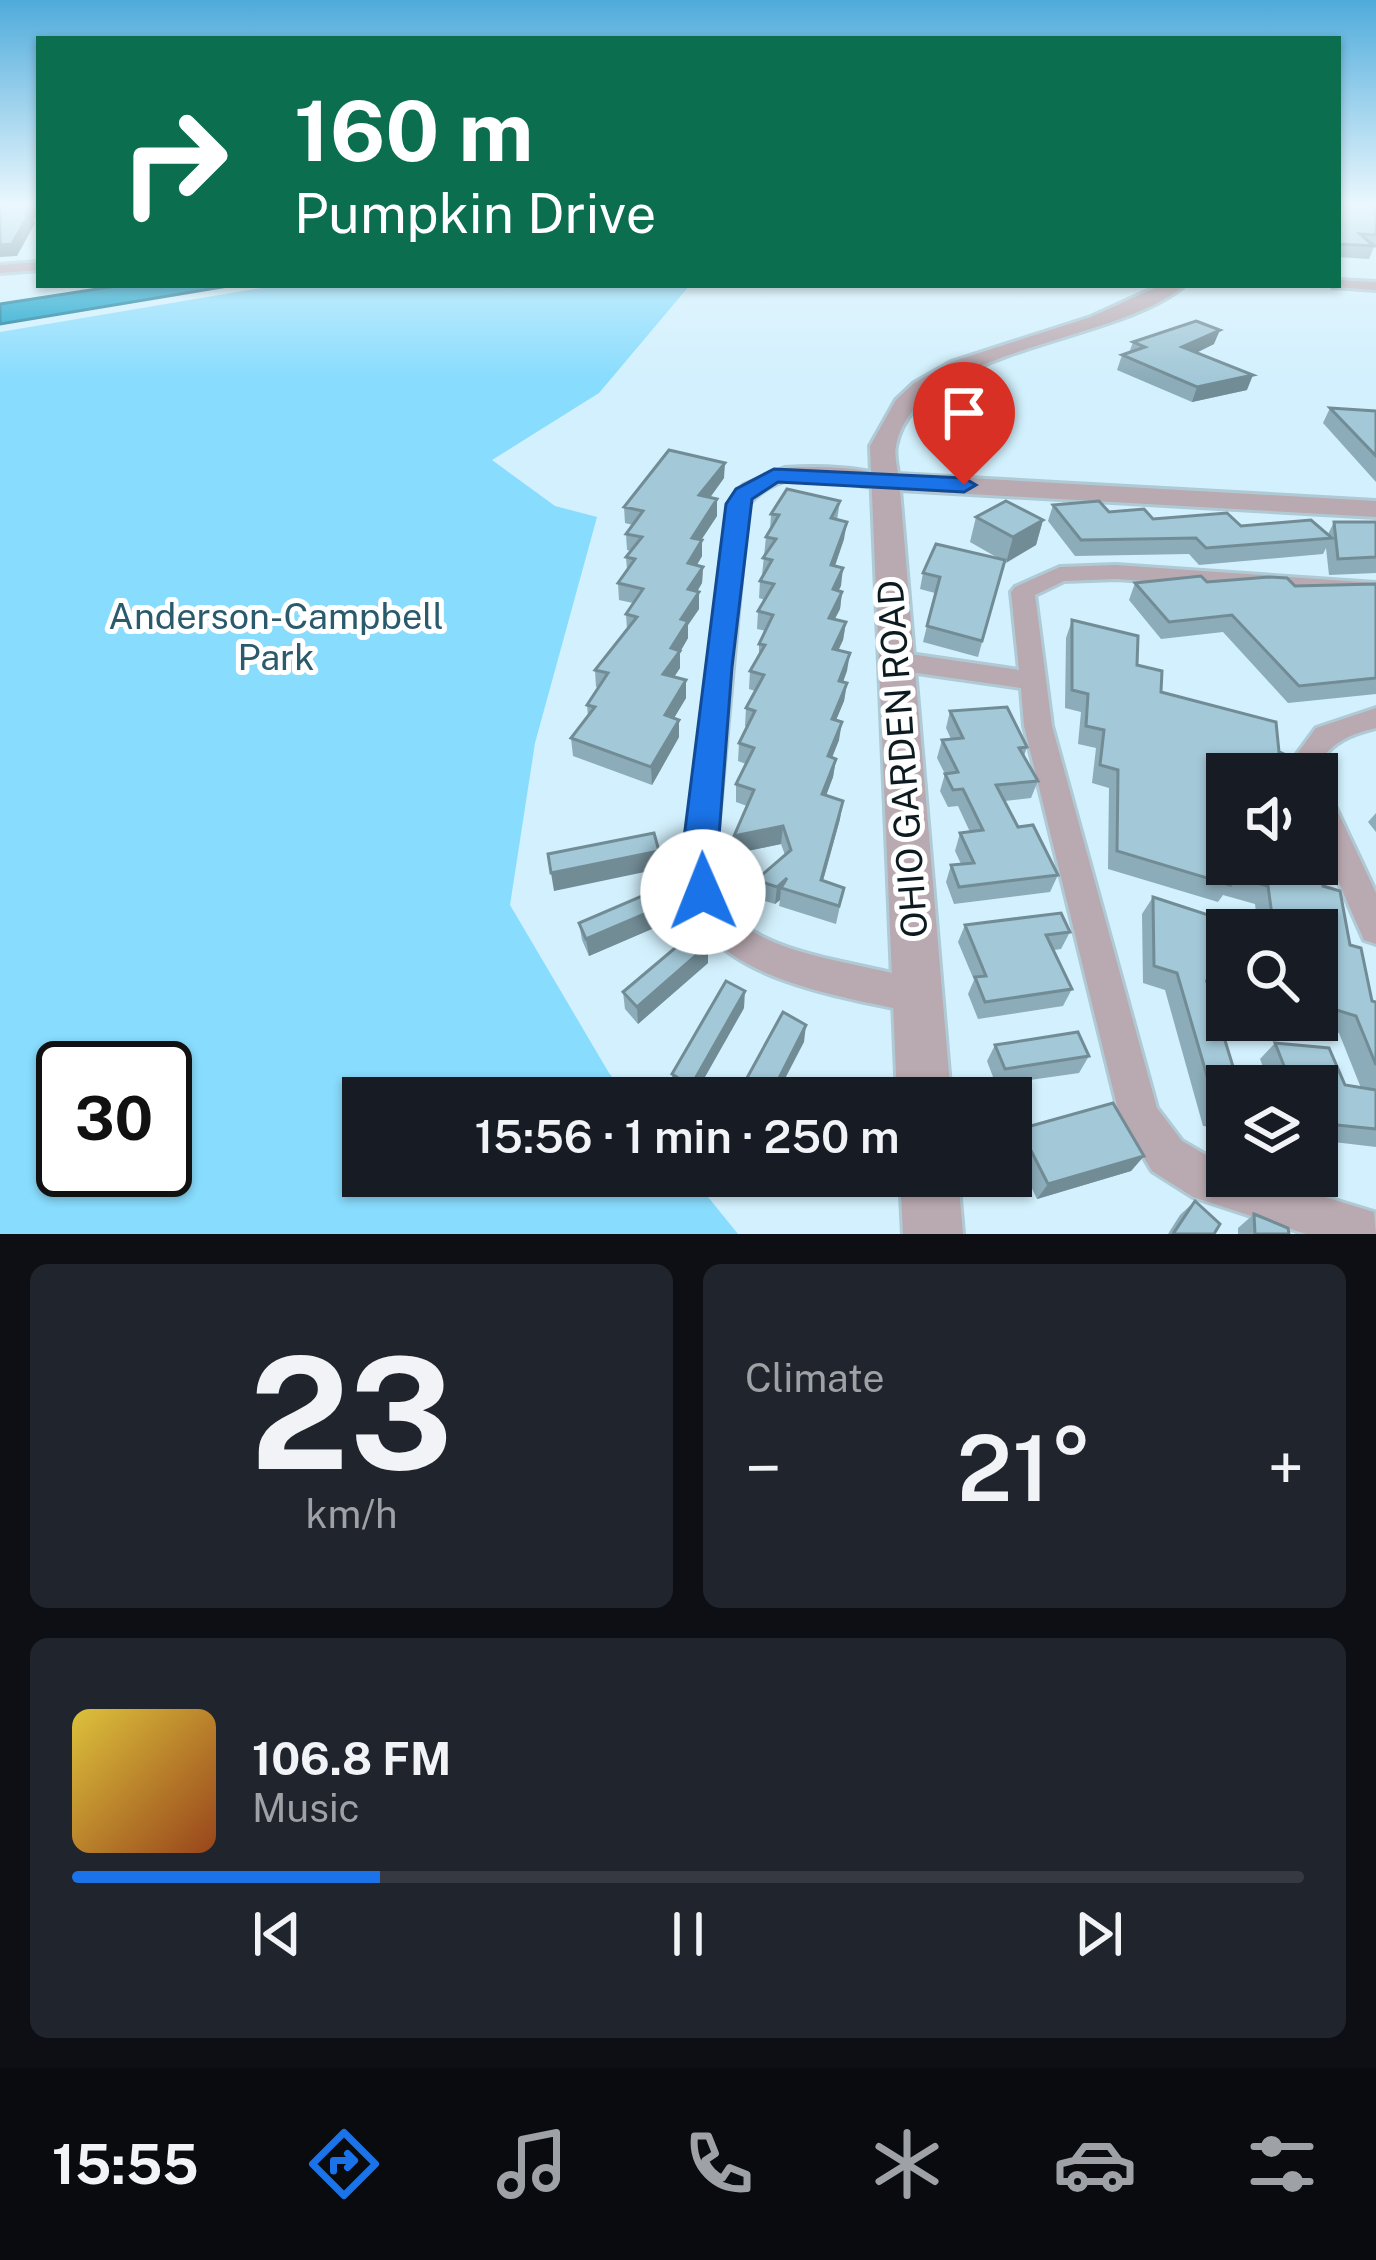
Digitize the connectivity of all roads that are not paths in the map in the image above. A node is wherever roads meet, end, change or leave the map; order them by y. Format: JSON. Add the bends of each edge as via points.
{"nodes":[{"id":1,"x":1341,"y":284,"type":"edge"},
{"id":2,"x":1376,"y":286,"type":"edge"},
{"id":3,"x":1170,"y":288,"type":"edge"},
{"id":4,"x":885,"y":481,"type":"junction"},
{"id":5,"x":964,"y":485,"type":"junction"},
{"id":6,"x":1376,"y":509,"type":"edge"},
{"id":7,"x":888,"y":529,"type":"junction"},
{"id":8,"x":1376,"y":590,"type":"edge"},
{"id":9,"x":896,"y":661,"type":"junction"},
{"id":10,"x":1033,"y":681,"type":"junction"},
{"id":11,"x":1376,"y":718,"type":"edge"},
{"id":12,"x":1310,"y":753,"type":"edge"},
{"id":13,"x":1338,"y":846,"type":"edge"},
{"id":14,"x":1376,"y":929,"type":"edge"},
{"id":15,"x":917,"y":996,"type":"junction"},
{"id":16,"x":923,"y":1077,"type":"edge"},
{"id":17,"x":930,"y":1197,"type":"edge"},
{"id":18,"x":933,"y":1234,"type":"edge"},
{"id":19,"x":1374,"y":1234,"type":"edge"}],
"edges":[{"from":1,"to":2,"type":"street"},
{"from":3,"to":4,"type":"street","name":"OHIO GARDEN ROAD","via":[[922,388],[892,422],[883,446]]},
{"from":4,"to":5,"type":"street"},
{"from":4,"to":7,"type":"street","name":"OHIO GARDEN ROAD"},
{"from":4,"to":15,"type":"street","via":[[774,475],[738,504],[699,862],[712,914],[737,938],[784,962]]},
{"from":5,"to":6,"type":"street"},
{"from":5,"to":7,"type":"street","via":[[920,498]]},
{"from":7,"to":9,"type":"street","name":"OHIO GARDEN ROAD"},
{"from":8,"to":10,"type":"street","via":[[1060,574],[1023,592]]},
{"from":9,"to":10,"type":"street"},
{"from":9,"to":15,"type":"street","name":"OHIO GARDEN ROAD"},
{"from":10,"to":19,"type":"street","via":[[1140,1118],[1167,1156],[1208,1182]]},
{"from":11,"to":12,"type":"street","via":[[1332,728]]},
{"from":13,"to":14,"type":"street"},
{"from":15,"to":16,"type":"street","name":"OHIO GARDEN ROAD"},
{"from":17,"to":18,"type":"street"}]}
